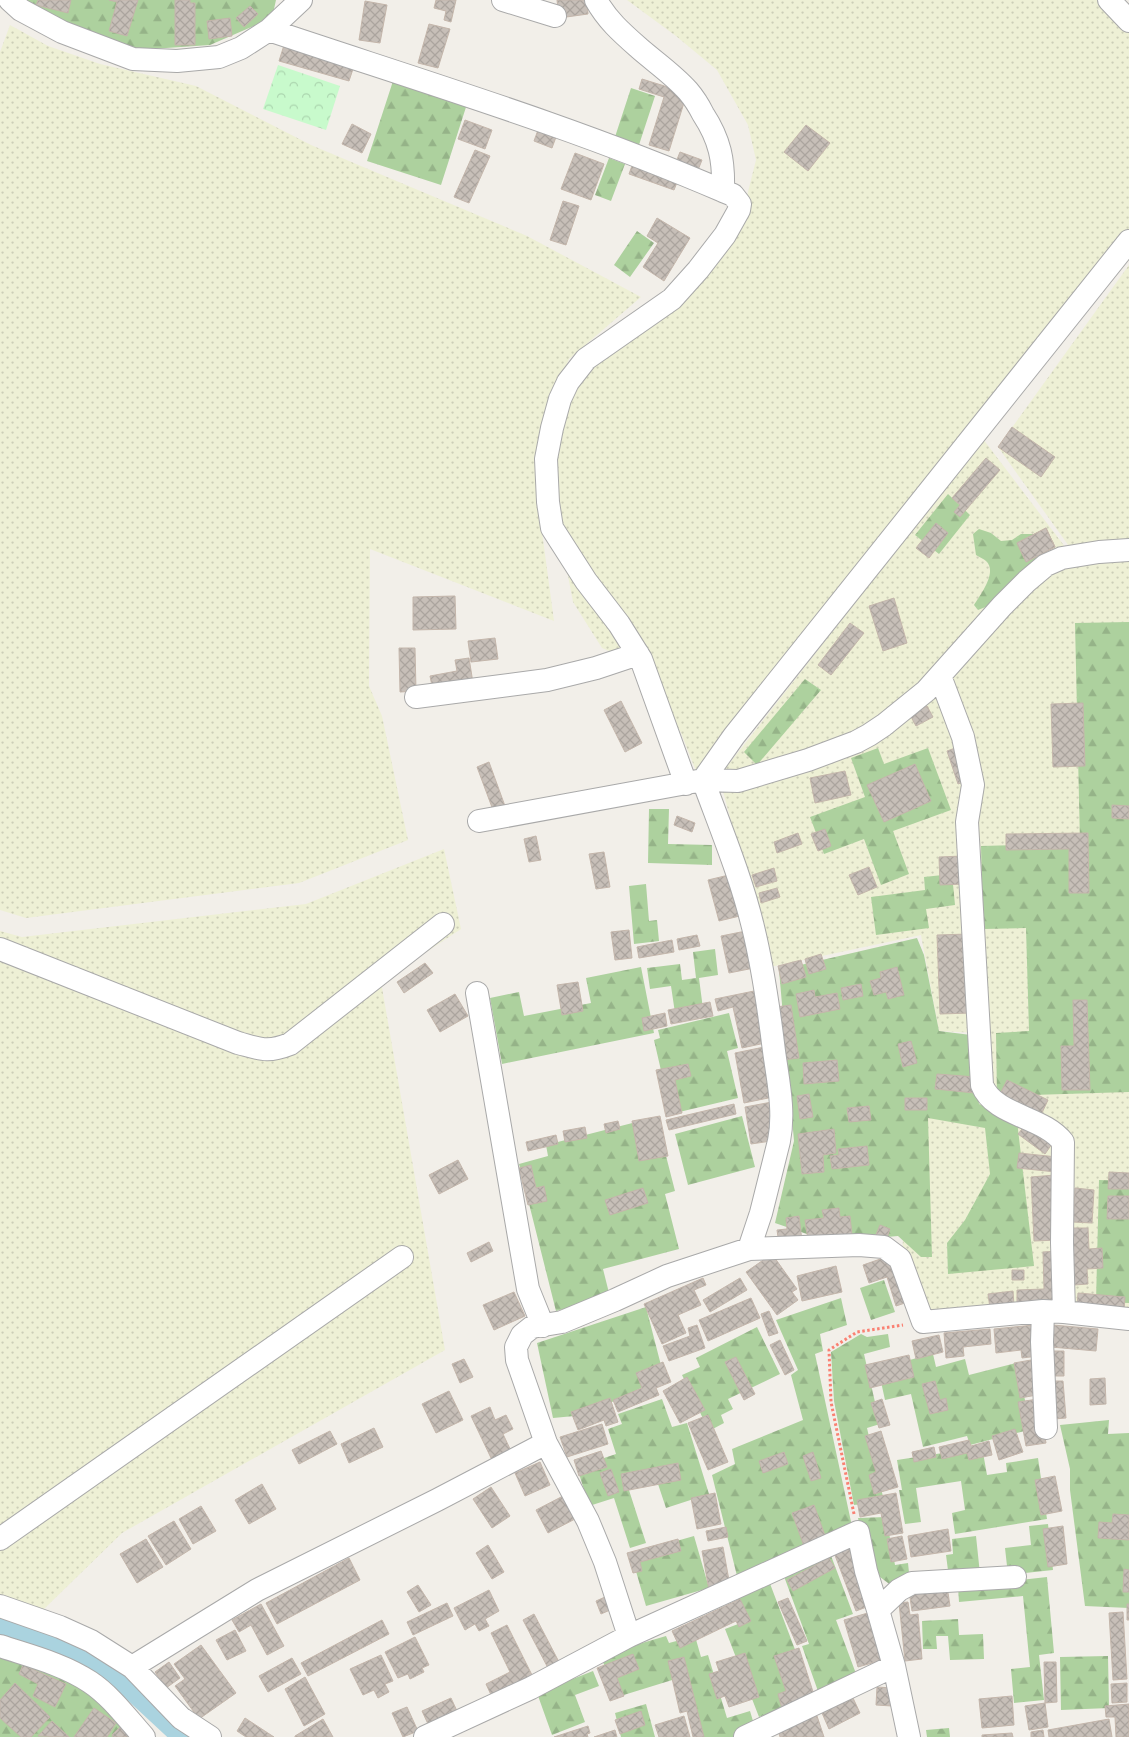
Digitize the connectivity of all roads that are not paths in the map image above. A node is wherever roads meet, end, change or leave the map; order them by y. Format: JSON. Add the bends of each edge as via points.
{"nodes":[{"id":1,"x":10,"y":0,"type":"edge"},
{"id":2,"x":301,"y":0,"type":"edge"},
{"id":3,"x":503,"y":0,"type":"edge"},
{"id":4,"x":596,"y":0,"type":"edge"},
{"id":5,"x":1109,"y":0,"type":"edge"},
{"id":6,"x":555,"y":16,"type":"dead end"},
{"id":7,"x":1129,"y":21,"type":"edge"},
{"id":8,"x":269,"y":30,"type":"junction"},
{"id":9,"x":723,"y":190,"type":"junction"},
{"id":10,"x":1129,"y":241,"type":"edge"},
{"id":11,"x":1129,"y":550,"type":"edge"},
{"id":12,"x":638,"y":654,"type":"junction"},
{"id":13,"x":940,"y":676,"type":"junction"},
{"id":14,"x":416,"y":697,"type":"dead end"},
{"id":15,"x":695,"y":782,"type":"junction"},
{"id":16,"x":479,"y":821,"type":"dead end"},
{"id":17,"x":443,"y":924,"type":"dead end"},
{"id":18,"x":0,"y":948,"type":"edge"},
{"id":19,"x":477,"y":993,"type":"dead end"},
{"id":20,"x":749,"y":1249,"type":"junction"},
{"id":21,"x":402,"y":1257,"type":"dead end"},
{"id":22,"x":1053,"y":1311,"type":"junction"},
{"id":23,"x":1129,"y":1319,"type":"edge"},
{"id":24,"x":543,"y":1326,"type":"junction"},
{"id":25,"x":1046,"y":1428,"type":"dead end"},
{"id":26,"x":546,"y":1443,"type":"junction"},
{"id":27,"x":0,"y":1539,"type":"edge"},
{"id":28,"x":1015,"y":1577,"type":"dead end"},
{"id":29,"x":0,"y":1606,"type":"edge"},
{"id":30,"x":878,"y":1610,"type":"junction"},
{"id":31,"x":629,"y":1636,"type":"junction"},
{"id":32,"x":0,"y":1646,"type":"edge"},
{"id":33,"x":894,"y":1666,"type":"junction"},
{"id":34,"x":132,"y":1667,"type":"junction"},
{"id":35,"x":144,"y":1737,"type":"edge"},
{"id":36,"x":210,"y":1737,"type":"edge"},
{"id":37,"x":425,"y":1737,"type":"edge"},
{"id":38,"x":745,"y":1737,"type":"edge"},
{"id":39,"x":909,"y":1737,"type":"edge"}],
"edges":[{"from":1,"to":8,"type":"lane","via":[[21,10],[62,32],[133,59],[177,61],[219,57],[241,48]]},
{"from":2,"to":8,"type":"lane"},
{"from":3,"to":6,"type":"lane"},
{"from":4,"to":9,"type":"lane","via":[[616,28],[694,99],[718,142],[723,165]]},
{"from":5,"to":7,"type":"lane"},
{"from":8,"to":9,"type":"lane","via":[[484,101]]},
{"from":9,"to":12,"type":"lane","via":[[740,204],[725,235],[672,299],[586,359],[575,371],[560,399],[546,459],[552,528]]},
{"from":10,"to":15,"type":"lane"},
{"from":11,"to":13,"type":"lane","via":[[1062,558],[1046,565],[1002,606]]},
{"from":12,"to":14,"type":"lane","via":[[547,680]]},
{"from":12,"to":15,"type":"lane"},
{"from":13,"to":15,"type":"lane","via":[[884,725],[856,742],[738,782]]},
{"from":13,"to":22,"type":"lane","via":[[962,737],[973,785],[967,822],[982,1085],[984,1092],[994,1101],[1052,1130],[1063,1142],[1062,1243]]},
{"from":15,"to":16,"type":"lane"},
{"from":15,"to":20,"type":"lane","via":[[737,873],[753,927],[768,1001],[782,1104],[779,1141]]},
{"from":17,"to":18,"type":"lane","via":[[290,1044],[275,1050],[238,1043]]},
{"from":19,"to":24,"type":"lane","via":[[528,1289]]},
{"from":20,"to":22,"type":"lane","via":[[884,1246],[900,1259],[923,1322]]},
{"from":20,"to":24,"type":"lane","via":[[668,1276],[562,1322]]},
{"from":21,"to":27,"type":"lane"},
{"from":22,"to":23,"type":"lane"},
{"from":22,"to":25,"type":"lane"},
{"from":24,"to":26,"type":"lane","via":[[532,1327],[522,1335],[516,1347],[517,1360]]},
{"from":26,"to":31,"type":"lane","via":[[588,1521]]},
{"from":26,"to":34,"type":"lane","via":[[257,1590]]},
{"from":28,"to":30,"type":"lane","via":[[912,1583],[898,1590]]},
{"from":29,"to":34,"type":"lane","via":[[91,1641]]},
{"from":30,"to":31,"type":"lane","via":[[858,1532]]},
{"from":30,"to":33,"type":"lane"},
{"from":31,"to":37,"type":"lane","via":[[532,1688]]},
{"from":32,"to":35,"type":"lane","via":[[58,1666],[90,1682]]},
{"from":33,"to":38,"type":"lane"},
{"from":33,"to":39,"type":"lane"},
{"from":34,"to":36,"type":"lane","via":[[181,1718]]}]}
